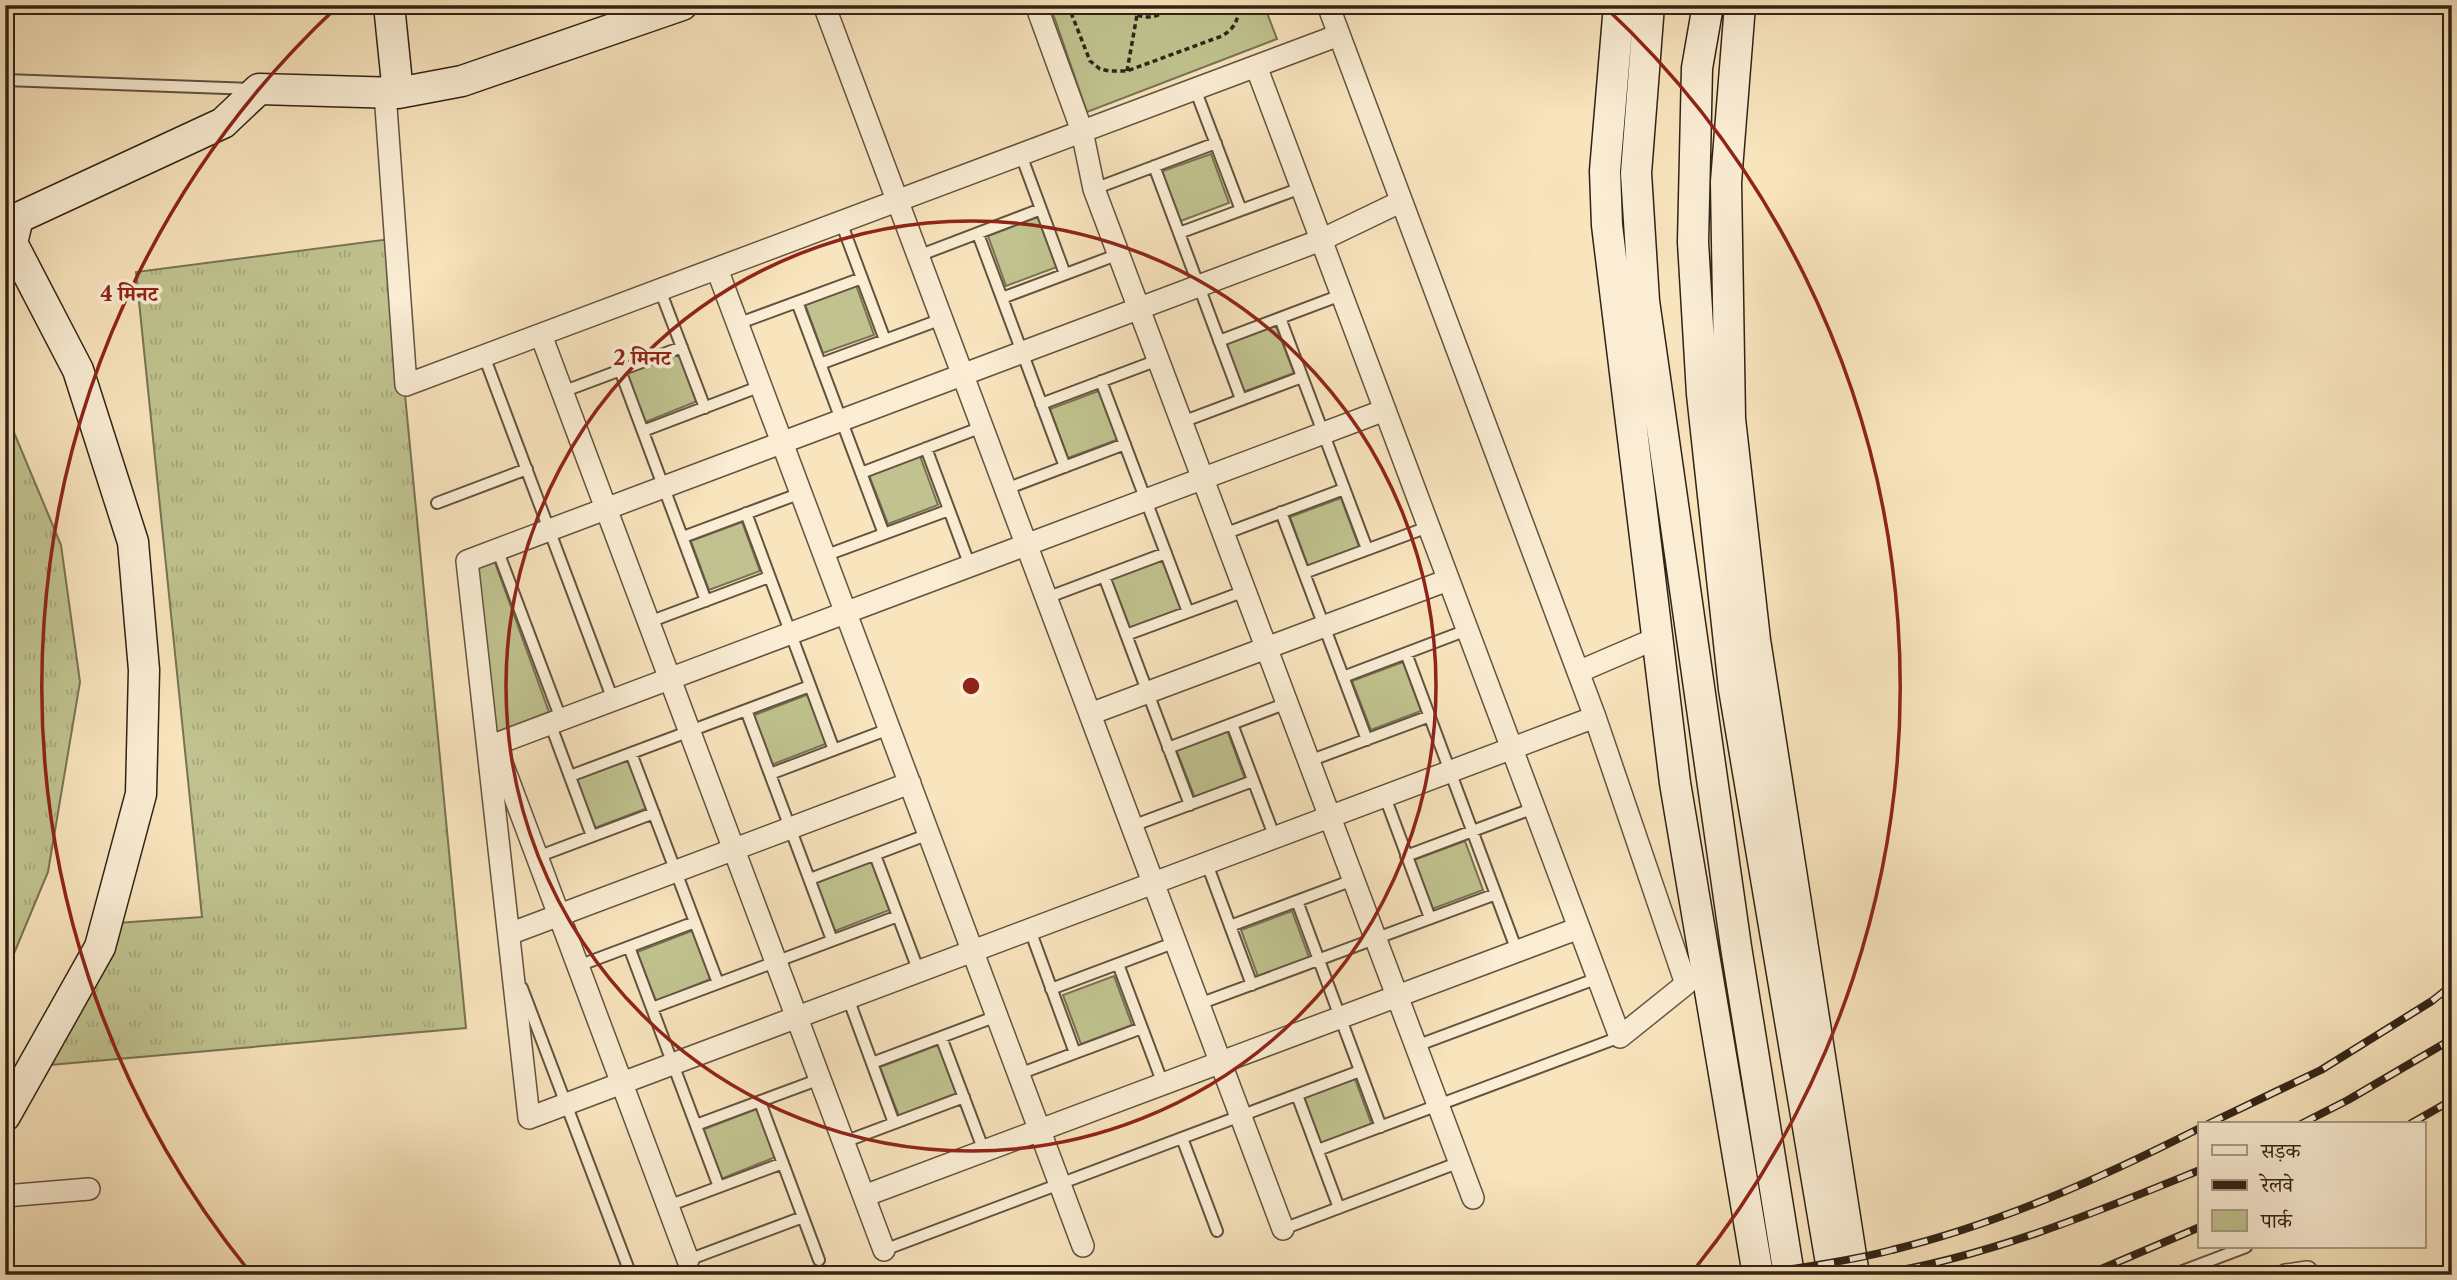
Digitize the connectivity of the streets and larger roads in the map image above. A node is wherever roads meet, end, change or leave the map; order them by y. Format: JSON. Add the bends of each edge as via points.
{"nodes":[{"id":1,"x":682,"y":5,"type":"edge"},
{"id":2,"x":824,"y":5,"type":"edge"},
{"id":3,"x":1036,"y":5,"type":"edge"},
{"id":4,"x":1328,"y":5,"type":"edge"},
{"id":5,"x":1619,"y":5,"type":"edge"},
{"id":6,"x":1649,"y":5,"type":"edge"},
{"id":7,"x":1708,"y":5,"type":"edge"},
{"id":8,"x":1740,"y":5,"type":"edge"},
{"id":9,"x":393,"y":7,"type":"edge"},
{"id":10,"x":1339,"y":35,"type":"junction"},
{"id":11,"x":1256,"y":66,"type":"junction"},
{"id":12,"x":392,"y":93,"type":"junction"},
{"id":13,"x":1082,"y":131,"type":"junction"},
{"id":14,"x":897,"y":201,"type":"junction"},
{"id":15,"x":1400,"y":202,"type":"junction"},
{"id":16,"x":1321,"y":240,"type":"junction"},
{"id":17,"x":717,"y":269,"type":"junction"},
{"id":18,"x":1139,"y":308,"type":"junction"},
{"id":19,"x":541,"y":335,"type":"junction"},
{"id":20,"x":963,"y":375,"type":"junction"},
{"id":21,"x":1385,"y":410,"type":"junction"},
{"id":22,"x":782,"y":442,"type":"junction"},
{"id":23,"x":1203,"y":478,"type":"junction"},
{"id":24,"x":606,"y":508,"type":"junction"},
{"id":25,"x":1027,"y":545,"type":"junction"},
{"id":26,"x":1448,"y":580,"type":"junction"},
{"id":27,"x":846,"y":613,"type":"junction"},
{"id":28,"x":1657,"y":638,"type":"junction"},
{"id":29,"x":1266,"y":648,"type":"junction"},
{"id":30,"x":1578,"y":672,"type":"junction"},
{"id":31,"x":670,"y":678,"type":"junction"},
{"id":32,"x":1090,"y":714,"type":"junction"},
{"id":33,"x":1595,"y":717,"type":"junction"},
{"id":34,"x":491,"y":745,"type":"junction"},
{"id":35,"x":1512,"y":749,"type":"junction"},
{"id":36,"x":910,"y":783,"type":"junction"},
{"id":37,"x":1331,"y":817,"type":"junction"},
{"id":38,"x":734,"y":849,"type":"junction"},
{"id":39,"x":1154,"y":883,"type":"junction"},
{"id":40,"x":559,"y":915,"type":"junction"},
{"id":41,"x":1579,"y":928,"type":"junction"},
{"id":42,"x":509,"y":934,"type":"junction"},
{"id":43,"x":973,"y":951,"type":"junction"},
{"id":44,"x":1397,"y":996,"type":"junction"},
{"id":45,"x":798,"y":1017,"type":"junction"},
{"id":46,"x":1221,"y":1062,"type":"junction"},
{"id":47,"x":622,"y":1083,"type":"junction"},
{"id":48,"x":5,"y":1116,"type":"edge"},
{"id":49,"x":1040,"y":1130,"type":"junction"},
{"id":50,"x":89,"y":1189,"type":"dead end"},
{"id":51,"x":5,"y":1196,"type":"edge"},
{"id":52,"x":864,"y":1196,"type":"junction"},
{"id":53,"x":1473,"y":1198,"type":"dead end"},
{"id":54,"x":1283,"y":1229,"type":"road end"},
{"id":55,"x":1083,"y":1246,"type":"dead end"},
{"id":56,"x":884,"y":1250,"type":"road end"},
{"id":57,"x":688,"y":1260,"type":"road end"},
{"id":58,"x":1758,"y":1275,"type":"edge"},
{"id":59,"x":1789,"y":1275,"type":"edge"},
{"id":60,"x":1833,"y":1275,"type":"edge"},
{"id":61,"x":1854,"y":1275,"type":"edge"},
{"id":62,"x":2287,"y":1275,"type":"edge"},
{"id":63,"x":2309,"y":1275,"type":"edge"}],
"edges":[{"from":1,"to":12,"type":"street","via":[[462,81]]},
{"from":2,"to":14,"type":"street"},
{"from":3,"to":13,"type":"street"},
{"from":4,"to":10,"type":"street"},
{"from":5,"to":28,"type":"street","via":[[1605,171],[1607,225]]},
{"from":6,"to":59,"type":"street","via":[[1636,173],[1644,301],[1732,920]]},
{"from":7,"to":60,"type":"street","via":[[1698,68],[1693,242],[1702,394],[1734,689]]},
{"from":8,"to":61,"type":"street","via":[[1726,182],[1730,419],[1755,640]]},
{"from":9,"to":12,"type":"street"},
{"from":10,"to":11,"type":"street"},
{"from":10,"to":15,"type":"street"},
{"from":11,"to":13,"type":"street"},
{"from":11,"to":16,"type":"street"},
{"from":12,"to":19,"type":"street","via":[[406,385]]},
{"from":12,"to":48,"type":"street","via":[[259,89],[223,123],[18,218],[12,243],[78,370],[134,542],[144,670],[141,794],[100,947]]},
{"from":13,"to":14,"type":"street"},
{"from":13,"to":18,"type":"street","via":[[1094,188]]},
{"from":14,"to":17,"type":"street"},
{"from":14,"to":20,"type":"street"},
{"from":15,"to":16,"type":"street"},
{"from":15,"to":30,"type":"street"},
{"from":16,"to":18,"type":"street"},
{"from":16,"to":21,"type":"street"},
{"from":17,"to":19,"type":"street"},
{"from":17,"to":22,"type":"street"},
{"from":18,"to":20,"type":"street"},
{"from":18,"to":23,"type":"street"},
{"from":19,"to":24,"type":"street"},
{"from":20,"to":22,"type":"street"},
{"from":20,"to":25,"type":"street"},
{"from":21,"to":23,"type":"street"},
{"from":21,"to":26,"type":"street"},
{"from":22,"to":24,"type":"street"},
{"from":22,"to":27,"type":"street"},
{"from":23,"to":25,"type":"street"},
{"from":23,"to":29,"type":"street"},
{"from":24,"to":31,"type":"street"},
{"from":24,"to":34,"type":"street","via":[[467,561]]},
{"from":25,"to":27,"type":"street"},
{"from":25,"to":32,"type":"street"},
{"from":26,"to":29,"type":"street"},
{"from":26,"to":35,"type":"street"},
{"from":27,"to":31,"type":"street"},
{"from":27,"to":36,"type":"street"},
{"from":28,"to":30,"type":"street"},
{"from":28,"to":58,"type":"street","via":[[1675,783]]},
{"from":29,"to":32,"type":"street"},
{"from":29,"to":37,"type":"street"},
{"from":30,"to":33,"type":"street"},
{"from":31,"to":34,"type":"street"},
{"from":31,"to":38,"type":"street"},
{"from":32,"to":39,"type":"street"},
{"from":33,"to":35,"type":"street"},
{"from":33,"to":41,"type":"street","via":[[1686,984],[1620,1037]]},
{"from":34,"to":40,"type":"street"},
{"from":34,"to":42,"type":"street"},
{"from":35,"to":37,"type":"street"},
{"from":35,"to":41,"type":"street"},
{"from":36,"to":38,"type":"street"},
{"from":36,"to":43,"type":"street"},
{"from":37,"to":39,"type":"street"},
{"from":37,"to":44,"type":"street"},
{"from":38,"to":40,"type":"street"},
{"from":38,"to":45,"type":"street"},
{"from":39,"to":43,"type":"street"},
{"from":39,"to":46,"type":"street"},
{"from":40,"to":42,"type":"street"},
{"from":40,"to":47,"type":"street"},
{"from":41,"to":44,"type":"street"},
{"from":42,"to":47,"type":"street","via":[[529,1118]]},
{"from":43,"to":45,"type":"street"},
{"from":43,"to":49,"type":"street"},
{"from":44,"to":46,"type":"street"},
{"from":44,"to":53,"type":"street"},
{"from":45,"to":47,"type":"street"},
{"from":45,"to":52,"type":"street"},
{"from":46,"to":49,"type":"street"},
{"from":46,"to":54,"type":"street"},
{"from":47,"to":57,"type":"street"},
{"from":49,"to":52,"type":"street"},
{"from":49,"to":55,"type":"street"},
{"from":50,"to":51,"type":"street"},
{"from":52,"to":56,"type":"street"},
{"from":62,"to":63,"type":"street"}]}
